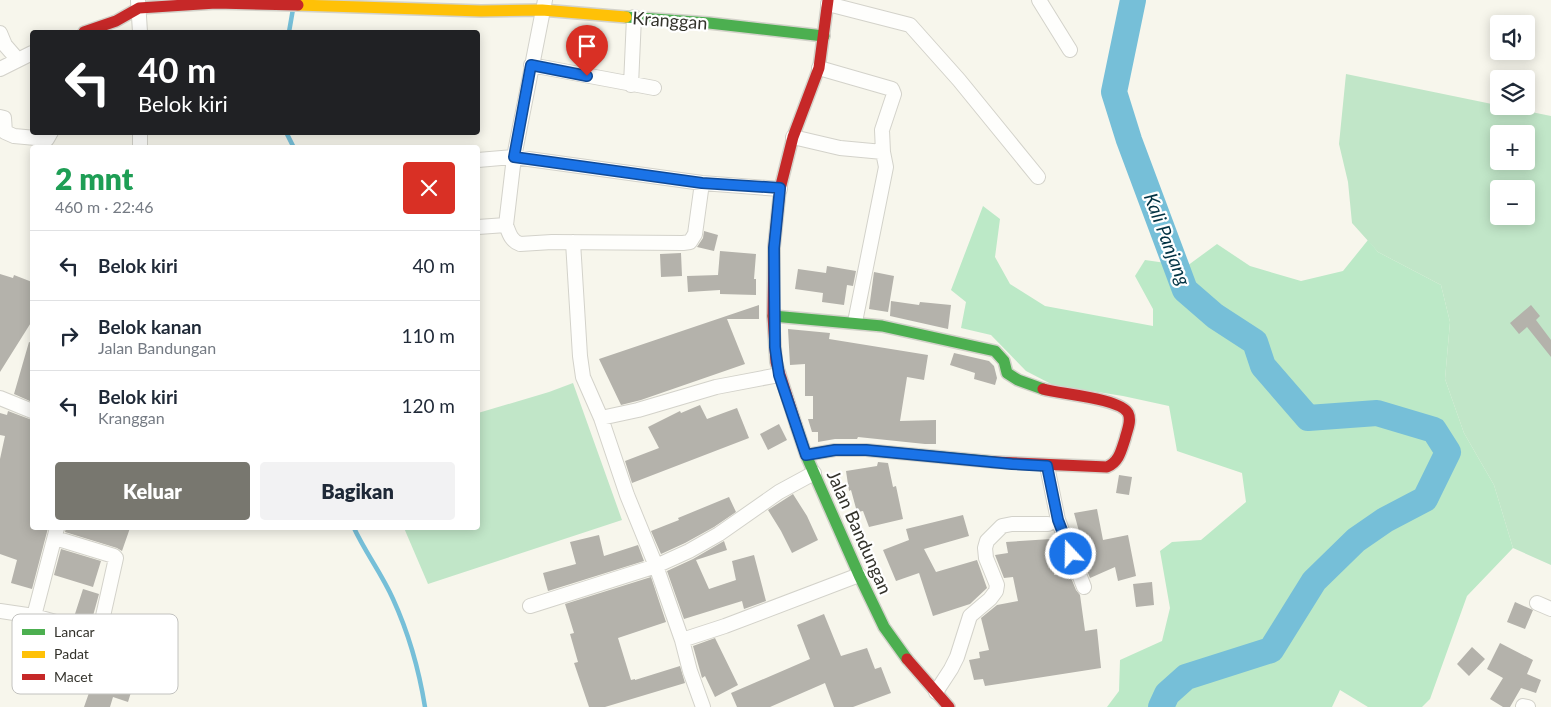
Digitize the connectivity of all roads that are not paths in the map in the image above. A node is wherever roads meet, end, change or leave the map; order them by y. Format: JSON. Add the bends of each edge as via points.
{"nodes":[{"id":1,"x":1040,"y":0,"type":"edge"},
{"id":2,"x":828,"y":2,"type":"edge"},
{"id":3,"x":362,"y":3,"type":"edge"},
{"id":4,"x":139,"y":4,"type":"edge"},
{"id":5,"x":544,"y":5,"type":"edge"},
{"id":6,"x":634,"y":17,"type":"junction"},
{"id":7,"x":90,"y":30,"type":"edge"},
{"id":8,"x":140,"y":30,"type":"edge"},
{"id":9,"x":0,"y":33,"type":"edge"},
{"id":10,"x":824,"y":36,"type":"junction"},
{"id":11,"x":1070,"y":50,"type":"dead end"},
{"id":12,"x":30,"y":54,"type":"edge"},
{"id":13,"x":18,"y":60,"type":"junction"},
{"id":14,"x":531,"y":65,"type":"junction"},
{"id":15,"x":0,"y":68,"type":"edge"},
{"id":16,"x":819,"y":68,"type":"junction"},
{"id":17,"x":631,"y":84,"type":"junction"},
{"id":18,"x":654,"y":88,"type":"dead end"},
{"id":19,"x":0,"y":117,"type":"edge"},
{"id":20,"x":49,"y":135,"type":"edge"},
{"id":21,"x":793,"y":137,"type":"junction"},
{"id":22,"x":883,"y":152,"type":"junction"},
{"id":23,"x":514,"y":157,"type":"junction"},
{"id":24,"x":480,"y":160,"type":"edge"},
{"id":25,"x":1038,"y":177,"type":"dead end"},
{"id":26,"x":702,"y":183,"type":"junction"},
{"id":27,"x":780,"y":188,"type":"junction"},
{"id":28,"x":506,"y":225,"type":"junction"},
{"id":29,"x":480,"y":227,"type":"edge"},
{"id":30,"x":572,"y":242,"type":"junction"},
{"id":31,"x":773,"y":316,"type":"junction"},
{"id":32,"x":855,"y":322,"type":"junction"},
{"id":33,"x":779,"y":375,"type":"junction"},
{"id":34,"x":0,"y":398,"type":"edge"},
{"id":35,"x":30,"y":410,"type":"edge"},
{"id":36,"x":601,"y":418,"type":"junction"},
{"id":37,"x":806,"y":455,"type":"junction"},
{"id":38,"x":1047,"y":466,"type":"junction"},
{"id":39,"x":814,"y":474,"type":"junction"},
{"id":40,"x":1048,"y":524,"type":"dead end"},
{"id":41,"x":56,"y":533,"type":"edge"},
{"id":42,"x":656,"y":566,"type":"junction"},
{"id":43,"x":858,"y":575,"type":"junction"},
{"id":44,"x":1084,"y":587,"type":"dead end"},
{"id":45,"x":1537,"y":603,"type":"dead end"},
{"id":46,"x":530,"y":606,"type":"dead end"},
{"id":47,"x":1551,"y":609,"type":"edge"},
{"id":48,"x":0,"y":611,"type":"edge"},
{"id":49,"x":20,"y":614,"type":"edge"},
{"id":50,"x":35,"y":614,"type":"edge"},
{"id":51,"x":103,"y":614,"type":"edge"},
{"id":52,"x":682,"y":640,"type":"junction"},
{"id":53,"x":936,"y":692,"type":"junction"},
{"id":54,"x":703,"y":707,"type":"edge"},
{"id":55,"x":949,"y":707,"type":"edge"}],
"edges":[{"from":1,"to":11,"type":"street"},
{"from":2,"to":10,"type":"street","name":"Jalan Bandungan"},
{"from":2,"to":25,"type":"street","via":[[910,25]]},
{"from":3,"to":4,"type":"street","name":"Kranggan"},
{"from":3,"to":5,"type":"street","name":"Kranggan","via":[[481,11]]},
{"from":4,"to":7,"type":"street","via":[[116,21]]},
{"from":4,"to":8,"type":"street"},
{"from":5,"to":6,"type":"street","name":"Kranggan"},
{"from":5,"to":14,"type":"street"},
{"from":6,"to":10,"type":"street","name":"Kranggan"},
{"from":6,"to":17,"type":"street"},
{"from":9,"to":13,"type":"street"},
{"from":10,"to":16,"type":"street","name":"Jalan Bandungan"},
{"from":12,"to":13,"type":"street"},
{"from":13,"to":15,"type":"street"},
{"from":14,"to":17,"type":"street"},
{"from":14,"to":23,"type":"street"},
{"from":16,"to":21,"type":"street","name":"Jalan Bandungan"},
{"from":16,"to":22,"type":"street","via":[[892,89],[894,94],[882,130]]},
{"from":17,"to":18,"type":"street"},
{"from":19,"to":20,"type":"street","via":[[4,118],[5,132],[14,136],[47,139]]},
{"from":21,"to":22,"type":"street","via":[[840,148]]},
{"from":21,"to":27,"type":"street","name":"Jalan Bandungan"},
{"from":22,"to":32,"type":"street","via":[[886,167]]},
{"from":23,"to":24,"type":"street"},
{"from":23,"to":26,"type":"street"},
{"from":23,"to":28,"type":"street"},
{"from":26,"to":27,"type":"street"},
{"from":26,"to":30,"type":"street","via":[[696,234],[690,242]]},
{"from":27,"to":31,"type":"street","name":"Jalan Bandungan","via":[[774,248]]},
{"from":28,"to":29,"type":"street"},
{"from":28,"to":30,"type":"street","via":[[511,238],[520,244]]},
{"from":30,"to":36,"type":"street","via":[[583,377]]},
{"from":31,"to":32,"type":"street"},
{"from":31,"to":33,"type":"street","name":"Jalan Bandungan"},
{"from":32,"to":38,"type":"street","via":[[995,351],[1004,361],[1007,372],[1018,380],[1046,390],[1094,398],[1121,407],[1129,414],[1130,421],[1114,464],[1107,467]]},
{"from":33,"to":36,"type":"street","via":[[716,387]]},
{"from":33,"to":37,"type":"street","name":"Jalan Bandungan"},
{"from":34,"to":35,"type":"street"},
{"from":36,"to":42,"type":"street"},
{"from":37,"to":38,"type":"street","via":[[835,450],[866,450]]},
{"from":37,"to":39,"type":"street","name":"Jalan Bandungan"},
{"from":38,"to":44,"type":"street","via":[[1058,520]]},
{"from":39,"to":42,"type":"street","via":[[779,492],[719,534]]},
{"from":39,"to":43,"type":"street","name":"Jalan Bandungan"},
{"from":40,"to":53,"type":"street","via":[[1002,526],[987,541],[986,558],[997,585],[996,591],[970,616],[957,657]]},
{"from":41,"to":50,"type":"street"},
{"from":41,"to":51,"type":"street","via":[[116,558]]},
{"from":42,"to":46,"type":"street"},
{"from":42,"to":52,"type":"street"},
{"from":43,"to":52,"type":"street"},
{"from":43,"to":53,"type":"street","name":"Jalan Bandungan","via":[[884,627]]},
{"from":45,"to":47,"type":"street"},
{"from":48,"to":49,"type":"street"},
{"from":52,"to":54,"type":"street"},
{"from":53,"to":55,"type":"street","name":"Jalan Bandungan"}]}
